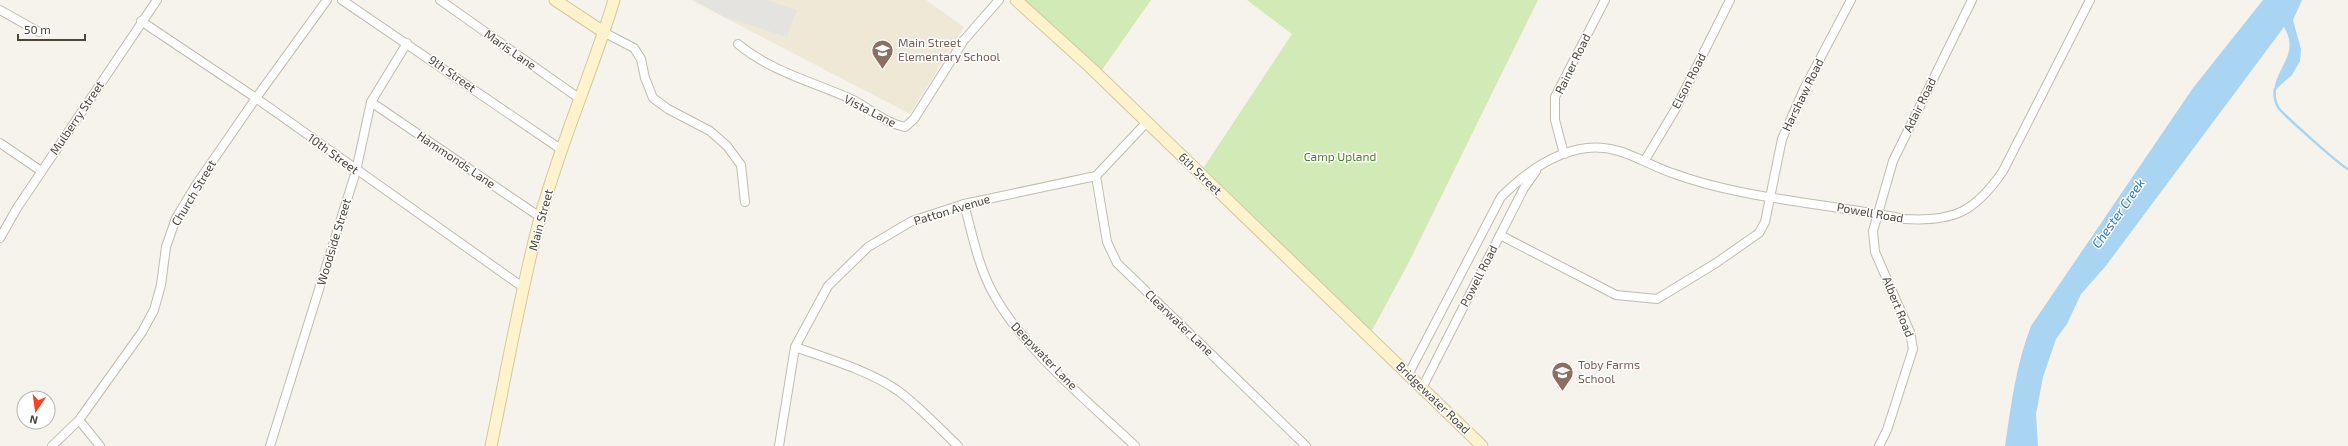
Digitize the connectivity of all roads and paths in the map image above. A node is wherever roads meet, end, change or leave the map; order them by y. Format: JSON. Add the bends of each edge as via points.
{"nodes":[{"id":1,"x":157,"y":0,"type":"edge"},
{"id":2,"x":327,"y":0,"type":"edge"},
{"id":3,"x":342,"y":0,"type":"edge"},
{"id":4,"x":440,"y":0,"type":"edge"},
{"id":5,"x":555,"y":0,"type":"edge"},
{"id":6,"x":614,"y":0,"type":"edge"},
{"id":7,"x":999,"y":0,"type":"edge"},
{"id":8,"x":1016,"y":0,"type":"edge"},
{"id":9,"x":1605,"y":0,"type":"edge"},
{"id":10,"x":1730,"y":0,"type":"edge"},
{"id":11,"x":1851,"y":0,"type":"edge"},
{"id":12,"x":1972,"y":0,"type":"edge"},
{"id":13,"x":2090,"y":0,"type":"edge"},
{"id":14,"x":0,"y":10,"type":"edge"},
{"id":15,"x":141,"y":21,"type":"junction"},
{"id":16,"x":38,"y":32,"type":"dead end"},
{"id":17,"x":605,"y":33,"type":"junction"},
{"id":18,"x":407,"y":43,"type":"junction"},
{"id":19,"x":738,"y":44,"type":"dead end"},
{"id":20,"x":256,"y":98,"type":"junction"},
{"id":21,"x":580,"y":99,"type":"junction"},
{"id":22,"x":371,"y":102,"type":"junction"},
{"id":23,"x":1146,"y":123,"type":"junction"},
{"id":24,"x":0,"y":143,"type":"edge"},
{"id":25,"x":562,"y":150,"type":"junction"},
{"id":26,"x":1564,"y":154,"type":"junction"},
{"id":27,"x":1645,"y":160,"type":"junction"},
{"id":28,"x":1540,"y":166,"type":"junction"},
{"id":29,"x":41,"y":171,"type":"junction"},
{"id":30,"x":356,"y":171,"type":"junction"},
{"id":31,"x":1096,"y":176,"type":"junction"},
{"id":32,"x":1770,"y":196,"type":"junction"},
{"id":33,"x":745,"y":202,"type":"dead end"},
{"id":34,"x":964,"y":204,"type":"junction"},
{"id":35,"x":1878,"y":213,"type":"junction"},
{"id":36,"x":540,"y":217,"type":"junction"},
{"id":37,"x":1500,"y":235,"type":"junction"},
{"id":38,"x":0,"y":238,"type":"edge"},
{"id":39,"x":524,"y":288,"type":"junction"},
{"id":40,"x":796,"y":347,"type":"junction"},
{"id":41,"x":1383,"y":350,"type":"joint"},
{"id":42,"x":1408,"y":375,"type":"junction"},
{"id":43,"x":1422,"y":388,"type":"junction"},
{"id":44,"x":79,"y":420,"type":"junction"},
{"id":45,"x":1478,"y":445,"type":"edge"},
{"id":46,"x":52,"y":446,"type":"edge"},
{"id":47,"x":100,"y":446,"type":"edge"},
{"id":48,"x":270,"y":446,"type":"edge"},
{"id":49,"x":492,"y":446,"type":"edge"},
{"id":50,"x":779,"y":446,"type":"edge"},
{"id":51,"x":958,"y":446,"type":"edge"},
{"id":52,"x":1135,"y":446,"type":"edge"},
{"id":53,"x":1306,"y":446,"type":"edge"},
{"id":54,"x":1879,"y":446,"type":"edge"}],
"edges":[{"from":1,"to":15,"type":"street","name":"Mulberry Street"},
{"from":2,"to":20,"type":"street","name":"Church Street"},
{"from":3,"to":18,"type":"street","name":"9th Street"},
{"from":4,"to":21,"type":"street","name":"Maris Lane"},
{"from":5,"to":17,"type":"street"},
{"from":6,"to":17,"type":"street","name":"Main Street"},
{"from":7,"to":19,"type":"street","name":"Vista Lane","via":[[964,40],[914,119],[905,127],[892,124],[852,100],[754,58]]},
{"from":8,"to":23,"type":"street","name":"6th Street"},
{"from":9,"to":26,"type":"street","name":"Rainer Road","via":[[1556,97],[1555,120]]},
{"from":10,"to":27,"type":"street","name":"Elson Road","via":[[1675,110]]},
{"from":11,"to":32,"type":"street","name":"Harshaw Road","via":[[1804,89],[1782,139]]},
{"from":12,"to":35,"type":"street","name":"Adair Road","via":[[1892,161]]},
{"from":13,"to":35,"type":"street","name":"Powell Road","via":[[2003,171],[1988,194],[1949,217],[1928,220],[1904,219]]},
{"from":14,"to":16,"type":"street"},
{"from":15,"to":20,"type":"street","name":"10th Street"},
{"from":15,"to":29,"type":"street","name":"Mulberry Street"},
{"from":17,"to":21,"type":"street","name":"Main Street"},
{"from":17,"to":33,"type":"street","via":[[634,48],[641,59],[653,98],[668,109],[710,131],[727,146],[741,165]]},
{"from":18,"to":22,"type":"street","name":"Woodside Street"},
{"from":18,"to":25,"type":"street","name":"9th Street"},
{"from":20,"to":30,"type":"street","name":"10th Street"},
{"from":20,"to":44,"type":"street","name":"Church Street","via":[[176,218],[166,247],[161,285],[154,310],[142,332]]},
{"from":21,"to":25,"type":"street","name":"Main Street"},
{"from":22,"to":30,"type":"street","name":"Woodside Street"},
{"from":22,"to":36,"type":"street","name":"Hammonds Lane"},
{"from":23,"to":31,"type":"street"},
{"from":23,"to":41,"type":"street","name":"6th Street"},
{"from":24,"to":29,"type":"street"},
{"from":25,"to":36,"type":"street","name":"Main Street"},
{"from":26,"to":27,"type":"street","name":"Powell Road","via":[[1586,148],[1609,147]]},
{"from":26,"to":28,"type":"street","name":"Powell Road"},
{"from":27,"to":32,"type":"street","name":"Powell Road","via":[[1670,173],[1702,183]]},
{"from":28,"to":37,"type":"street","name":"Powell Road","via":[[1524,188]]},
{"from":28,"to":42,"type":"street","name":"Powell Road","via":[[1517,181],[1502,197]]},
{"from":29,"to":38,"type":"street","name":"Mulberry Street"},
{"from":30,"to":39,"type":"street","name":"10th Street"},
{"from":30,"to":48,"type":"street","name":"Woodside Street"},
{"from":31,"to":34,"type":"street","name":"Patton Avenue"},
{"from":31,"to":53,"type":"street","name":"Clearwater Lane","via":[[1107,242],[1117,263]]},
{"from":32,"to":35,"type":"street","name":"Powell Road"},
{"from":32,"to":37,"type":"street","name":"Harshaw Road","via":[[1765,222],[1759,232],[1716,263],[1657,299],[1616,294]]},
{"from":34,"to":40,"type":"street","name":"Patton Avenue","via":[[912,220],[868,247],[828,286]]},
{"from":34,"to":52,"type":"street","name":"Deepwater Lane","via":[[980,263],[992,292],[1008,320],[1039,354]]},
{"from":35,"to":54,"type":"street","name":"Albert Road","via":[[1873,231],[1875,252],[1910,332],[1913,349],[1887,430]]},
{"from":36,"to":39,"type":"street","name":"Main Street"},
{"from":37,"to":43,"type":"street","name":"Powell Road"},
{"from":39,"to":49,"type":"street","name":"Main Street"},
{"from":40,"to":50,"type":"street","name":"Patton Avenue"},
{"from":40,"to":51,"type":"street","via":[[863,372],[896,390],[919,408]]},
{"from":41,"to":42,"type":"street","name":"Bridgewater Road"},
{"from":42,"to":43,"type":"street","name":"Bridgewater Road"},
{"from":43,"to":45,"type":"street","name":"Bridgewater Road"},
{"from":44,"to":46,"type":"street","name":"Church Street"},
{"from":44,"to":47,"type":"street"}]}
